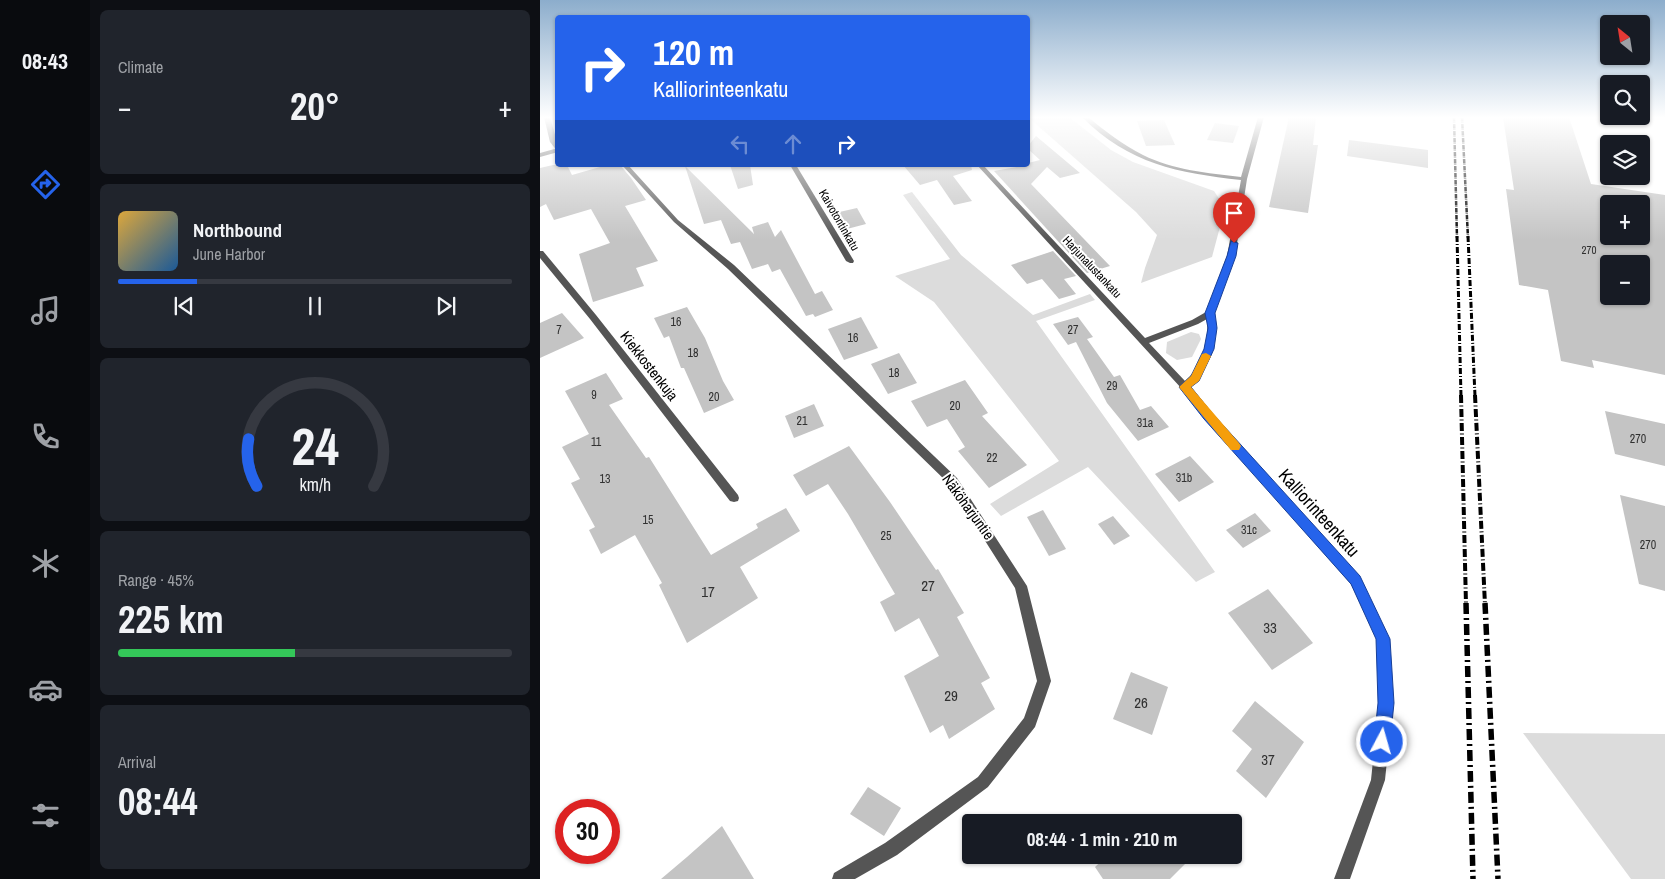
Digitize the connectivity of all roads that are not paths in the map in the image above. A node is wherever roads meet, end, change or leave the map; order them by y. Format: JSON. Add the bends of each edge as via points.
{"nodes":[{"id":1,"x":1146,"y":158,"type":"edge"},
{"id":2,"x":1250,"y":158,"type":"edge"},
{"id":3,"x":627,"y":167,"type":"edge"},
{"id":4,"x":794,"y":167,"type":"edge"},
{"id":5,"x":982,"y":167,"type":"edge"},
{"id":6,"x":1244,"y":180,"type":"junction"},
{"id":7,"x":542,"y":258,"type":"edge"},
{"id":8,"x":850,"y":261,"type":"dead end"},
{"id":9,"x":1210,"y":313,"type":"junction"},
{"id":10,"x":1142,"y":342,"type":"junction"},
{"id":11,"x":1185,"y":387,"type":"junction"},
{"id":12,"x":734,"y":498,"type":"dead end"},
{"id":13,"x":840,"y":879,"type":"edge"},
{"id":14,"x":1342,"y":879,"type":"edge"}],
"edges":[{"from":1,"to":6,"type":"street","via":[[1205,174]]},
{"from":2,"to":6,"type":"street"},
{"from":3,"to":13,"type":"street","name":"Näköharjuntie","via":[[676,221],[731,267],[953,481],[1022,586],[1044,681],[1030,722],[983,782],[891,849]]},
{"from":4,"to":8,"type":"street","name":"Kaivotontinkatu"},
{"from":5,"to":10,"type":"street","name":"Harjunalustankatu"},
{"from":6,"to":9,"type":"street","via":[[1232,256]]},
{"from":7,"to":12,"type":"street","name":"Kiekkostenkuja","via":[[593,317]]},
{"from":9,"to":10,"type":"street"},
{"from":9,"to":11,"type":"street","via":[[1213,328],[1209,349],[1195,378]]},
{"from":10,"to":11,"type":"street","name":"Harjunalustankatu"},
{"from":11,"to":14,"type":"street","name":"Kalliorinteenkatu","via":[[1356,580],[1383,639],[1386,703],[1378,780]]}]}
